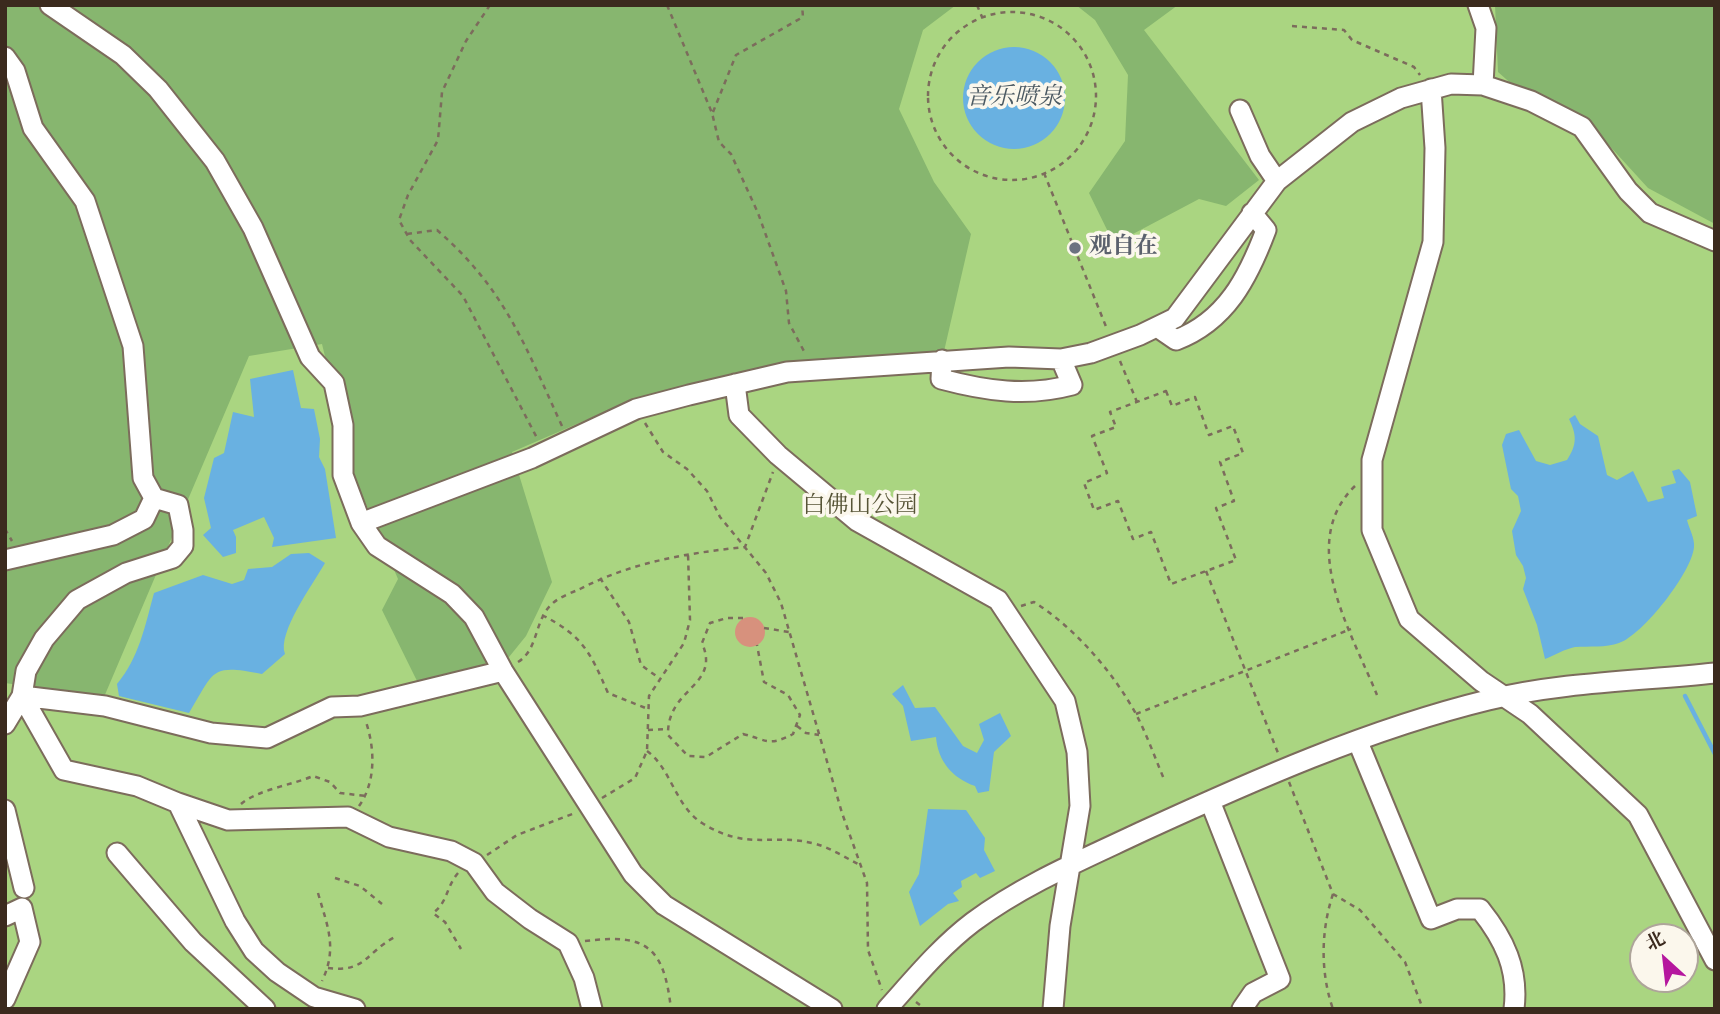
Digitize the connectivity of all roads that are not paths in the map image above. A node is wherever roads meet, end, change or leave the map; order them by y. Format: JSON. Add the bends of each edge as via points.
{"nodes":[{"id":1,"x":50,"y":5,"type":"edge"},
{"id":2,"x":1478,"y":5,"type":"edge"},
{"id":3,"x":5,"y":57,"type":"edge"},
{"id":4,"x":1483,"y":85,"type":"junction"},
{"id":5,"x":1431,"y":89,"type":"junction"},
{"id":6,"x":1240,"y":110,"type":"dead end"},
{"id":7,"x":1277,"y":181,"type":"junction"},
{"id":8,"x":1252,"y":214,"type":"junction"},
{"id":9,"x":1715,"y":241,"type":"edge"},
{"id":10,"x":1157,"y":327,"type":"junction"},
{"id":11,"x":1061,"y":359,"type":"junction"},
{"id":12,"x":942,"y":360,"type":"junction"},
{"id":13,"x":735,"y":384,"type":"junction"},
{"id":14,"x":154,"y":498,"type":"junction"},
{"id":15,"x":361,"y":523,"type":"junction"},
{"id":16,"x":5,"y":560,"type":"edge"},
{"id":17,"x":503,"y":671,"type":"junction"},
{"id":18,"x":1715,"y":673,"type":"edge"},
{"id":19,"x":22,"y":696,"type":"junction"},
{"id":20,"x":1505,"y":697,"type":"junction"},
{"id":21,"x":7,"y":718,"type":"edge"},
{"id":22,"x":1358,"y":742,"type":"junction"},
{"id":23,"x":1210,"y":801,"type":"junction"},
{"id":24,"x":178,"y":803,"type":"junction"},
{"id":25,"x":5,"y":810,"type":"edge"},
{"id":26,"x":117,"y":853,"type":"dead end"},
{"id":27,"x":1070,"y":867,"type":"junction"},
{"id":28,"x":24,"y":888,"type":"dead end"},
{"id":29,"x":5,"y":916,"type":"edge"},
{"id":30,"x":1715,"y":960,"type":"edge"},
{"id":31,"x":5,"y":999,"type":"edge"},
{"id":32,"x":889,"y":1007,"type":"edge"},
{"id":33,"x":265,"y":1009,"type":"edge"},
{"id":34,"x":355,"y":1009,"type":"edge"},
{"id":35,"x":592,"y":1009,"type":"edge"},
{"id":36,"x":832,"y":1009,"type":"edge"},
{"id":37,"x":1053,"y":1009,"type":"edge"},
{"id":38,"x":1242,"y":1009,"type":"edge"},
{"id":39,"x":1514,"y":1009,"type":"edge"}],
"edges":[{"from":1,"to":15,"type":"street","via":[[123,55],[158,89],[215,160],[253,228],[310,357],[334,383],[343,425],[343,475]]},
{"from":2,"to":4,"type":"street","via":[[1486,28]]},
{"from":3,"to":14,"type":"street","via":[[15,71],[33,128],[85,201],[133,346],[143,478]]},
{"from":4,"to":5,"type":"street"},
{"from":4,"to":9,"type":"street","via":[[1531,101],[1582,127],[1628,191],[1650,213]]},
{"from":5,"to":7,"type":"street","via":[[1352,122]]},
{"from":5,"to":20,"type":"street","via":[[1436,148],[1433,242],[1383,415],[1372,469],[1373,530],[1409,619]]},
{"from":6,"to":7,"type":"street","via":[[1260,156]]},
{"from":7,"to":8,"type":"street"},
{"from":8,"to":10,"type":"street","via":[[1175,318]]},
{"from":8,"to":10,"type":"street","via":[[1266,230],[1251,270],[1230,302],[1198,332],[1176,340]]},
{"from":10,"to":11,"type":"street"},
{"from":11,"to":12,"type":"street"},
{"from":11,"to":12,"type":"street","via":[[1072,385],[1041,393],[1002,392],[941,379]]},
{"from":12,"to":13,"type":"street","via":[[787,372]]},
{"from":13,"to":15,"type":"street","via":[[636,409],[544,452]]},
{"from":13,"to":27,"type":"street","via":[[739,415],[778,456],[857,521],[998,600],[1065,701],[1077,752],[1080,806]]},
{"from":14,"to":16,"type":"street","via":[[144,519],[113,535]]},
{"from":14,"to":19,"type":"street","via":[[177,505],[183,546],[173,558],[126,573],[78,600],[44,639],[26,671]]},
{"from":15,"to":17,"type":"street","via":[[377,546],[452,594],[474,617]]},
{"from":17,"to":19,"type":"street","via":[[360,706],[332,707],[267,738],[211,733],[105,706]]},
{"from":17,"to":36,"type":"street","via":[[632,874],[664,905]]},
{"from":18,"to":20,"type":"street"},
{"from":19,"to":21,"type":"street"},
{"from":19,"to":24,"type":"street","via":[[64,770],[137,786]]},
{"from":20,"to":22,"type":"street"},
{"from":20,"to":30,"type":"street","via":[[1531,714],[1638,815]]},
{"from":22,"to":23,"type":"street"},
{"from":22,"to":39,"type":"street","via":[[1431,919],[1457,909],[1480,909],[1513,965]]},
{"from":23,"to":27,"type":"street"},
{"from":23,"to":38,"type":"street","via":[[1280,979],[1253,993]]},
{"from":24,"to":34,"type":"street","via":[[254,951],[314,997]]},
{"from":24,"to":35,"type":"street","via":[[228,820],[348,817],[389,837],[451,851],[474,863],[495,892],[568,943]]},
{"from":25,"to":28,"type":"street"},
{"from":26,"to":33,"type":"street","via":[[193,942]]},
{"from":27,"to":32,"type":"street","via":[[1026,888],[973,923],[929,962]]},
{"from":27,"to":37,"type":"street"},
{"from":29,"to":31,"type":"street","via":[[22,908],[30,942]]}]}
